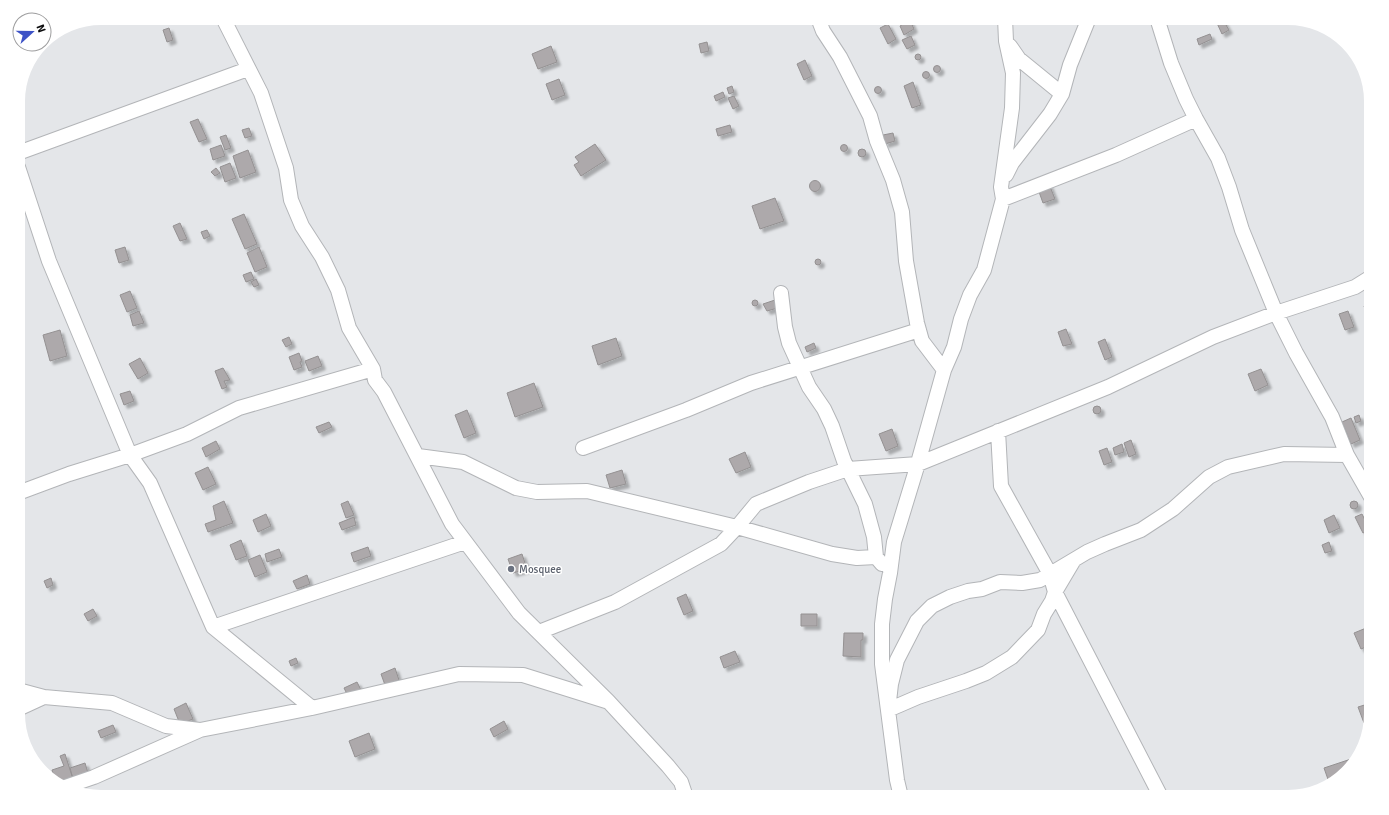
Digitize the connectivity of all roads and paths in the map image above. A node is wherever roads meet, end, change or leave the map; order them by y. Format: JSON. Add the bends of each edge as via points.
{"nodes":[{"id":1,"x":226,"y":25,"type":"edge"},
{"id":2,"x":820,"y":25,"type":"edge"},
{"id":3,"x":1006,"y":25,"type":"edge"},
{"id":4,"x":1086,"y":25,"type":"edge"},
{"id":5,"x":1159,"y":25,"type":"edge"},
{"id":6,"x":1006,"y":41,"type":"junction"},
{"id":7,"x":248,"y":68,"type":"junction"},
{"id":8,"x":1062,"y":94,"type":"junction"},
{"id":9,"x":1196,"y":118,"type":"junction"},
{"id":10,"x":25,"y":150,"type":"edge"},
{"id":11,"x":25,"y":188,"type":"edge"},
{"id":12,"x":1002,"y":193,"type":"junction"},
{"id":13,"x":1364,"y":281,"type":"edge"},
{"id":14,"x":781,"y":293,"type":"dead end"},
{"id":15,"x":1276,"y":313,"type":"junction"},
{"id":16,"x":919,"y":330,"type":"junction"},
{"id":17,"x":801,"y":367,"type":"junction"},
{"id":18,"x":373,"y":369,"type":"junction"},
{"id":19,"x":944,"y":370,"type":"junction"},
{"id":20,"x":998,"y":431,"type":"junction"},
{"id":21,"x":583,"y":448,"type":"dead end"},
{"id":22,"x":130,"y":455,"type":"junction"},
{"id":23,"x":1347,"y":455,"type":"junction"},
{"id":24,"x":418,"y":456,"type":"junction"},
{"id":25,"x":918,"y":464,"type":"junction"},
{"id":26,"x":848,"y":469,"type":"junction"},
{"id":27,"x":1364,"y":485,"type":"edge"},
{"id":28,"x":25,"y":490,"type":"edge"},
{"id":29,"x":737,"y":528,"type":"junction"},
{"id":30,"x":465,"y":542,"type":"junction"},
{"id":31,"x":876,"y":557,"type":"junction"},
{"id":32,"x":1074,"y":560,"type":"junction"},
{"id":33,"x":890,"y":573,"type":"junction"},
{"id":34,"x":1050,"y":574,"type":"junction"},
{"id":35,"x":1055,"y":592,"type":"junction"},
{"id":36,"x":213,"y":628,"type":"junction"},
{"id":37,"x":538,"y":632,"type":"junction"},
{"id":38,"x":25,"y":692,"type":"edge"},
{"id":39,"x":44,"y":697,"type":"junction"},
{"id":40,"x":608,"y":701,"type":"junction"},
{"id":41,"x":25,"y":706,"type":"edge"},
{"id":42,"x":312,"y":708,"type":"junction"},
{"id":43,"x":888,"y":710,"type":"junction"},
{"id":44,"x":200,"y":730,"type":"junction"},
{"id":45,"x":73,"y":784,"type":"edge"},
{"id":46,"x":684,"y":790,"type":"edge"},
{"id":47,"x":899,"y":790,"type":"edge"},
{"id":48,"x":1157,"y":790,"type":"edge"}],
"edges":[{"from":1,"to":7,"type":"street"},
{"from":2,"to":16,"type":"street","via":[[840,57],[870,116],[893,180],[902,212],[906,261]]},
{"from":3,"to":6,"type":"street"},
{"from":4,"to":8,"type":"street","via":[[1070,65]]},
{"from":5,"to":9,"type":"street","via":[[1171,63]]},
{"from":6,"to":8,"type":"street","via":[[1019,59]]},
{"from":6,"to":12,"type":"street","via":[[1013,73]]},
{"from":7,"to":10,"type":"street"},
{"from":7,"to":18,"type":"street","via":[[261,94],[286,168],[291,200],[302,226],[322,257],[338,290],[349,328]]},
{"from":8,"to":12,"type":"street","via":[[1050,114],[1012,163]]},
{"from":9,"to":12,"type":"street","via":[[1116,155]]},
{"from":9,"to":15,"type":"street","via":[[1218,158],[1242,230]]},
{"from":11,"to":22,"type":"street","via":[[49,261]]},
{"from":12,"to":19,"type":"street","via":[[984,270],[970,295]]},
{"from":13,"to":15,"type":"street","via":[[1355,287]]},
{"from":14,"to":17,"type":"street","via":[[789,343]]},
{"from":15,"to":20,"type":"street","via":[[1213,337],[1108,387]]},
{"from":15,"to":23,"type":"street","via":[[1332,417]]},
{"from":16,"to":17,"type":"street"},
{"from":16,"to":19,"type":"street","via":[[922,341]]},
{"from":17,"to":21,"type":"street","via":[[751,383]]},
{"from":17,"to":26,"type":"street","via":[[832,426]]},
{"from":18,"to":22,"type":"street","via":[[239,408],[187,434]]},
{"from":18,"to":24,"type":"street","via":[[375,380]]},
{"from":19,"to":25,"type":"street"},
{"from":20,"to":25,"type":"street"},
{"from":20,"to":34,"type":"street","via":[[1002,486]]},
{"from":22,"to":28,"type":"street"},
{"from":22,"to":36,"type":"street","via":[[150,482]]},
{"from":23,"to":27,"type":"street"},
{"from":23,"to":32,"type":"street","via":[[1284,454],[1228,467],[1209,477],[1173,509],[1141,530]]},
{"from":24,"to":29,"type":"street","via":[[463,462],[516,488],[537,492],[587,490]]},
{"from":24,"to":30,"type":"street","via":[[452,524]]},
{"from":25,"to":26,"type":"street"},
{"from":25,"to":33,"type":"street","via":[[894,542]]},
{"from":26,"to":29,"type":"street","via":[[756,504]]},
{"from":26,"to":31,"type":"street","via":[[865,504],[874,537]]},
{"from":29,"to":31,"type":"street","via":[[832,554],[857,558]]},
{"from":29,"to":37,"type":"street","via":[[721,544],[615,602]]},
{"from":30,"to":36,"type":"street"},
{"from":30,"to":37,"type":"street","via":[[519,613]]},
{"from":31,"to":33,"type":"street"},
{"from":32,"to":34,"type":"street"},
{"from":32,"to":35,"type":"street"},
{"from":33,"to":43,"type":"street","via":[[882,624],[882,664]]},
{"from":34,"to":35,"type":"street"},
{"from":34,"to":43,"type":"street","via":[[1040,580],[1022,583],[1000,582],[950,597],[932,606],[917,620],[897,660]]},
{"from":35,"to":43,"type":"street","via":[[1038,630],[1012,657],[986,674]]},
{"from":35,"to":48,"type":"street"},
{"from":36,"to":42,"type":"street"},
{"from":37,"to":40,"type":"street"},
{"from":38,"to":39,"type":"street"},
{"from":39,"to":41,"type":"street"},
{"from":39,"to":44,"type":"street","via":[[112,703],[166,726]]},
{"from":40,"to":42,"type":"street","via":[[523,675],[459,674]]},
{"from":40,"to":46,"type":"street","via":[[668,766],[681,782]]},
{"from":42,"to":44,"type":"street"},
{"from":43,"to":47,"type":"street"},
{"from":44,"to":45,"type":"street"}]}
